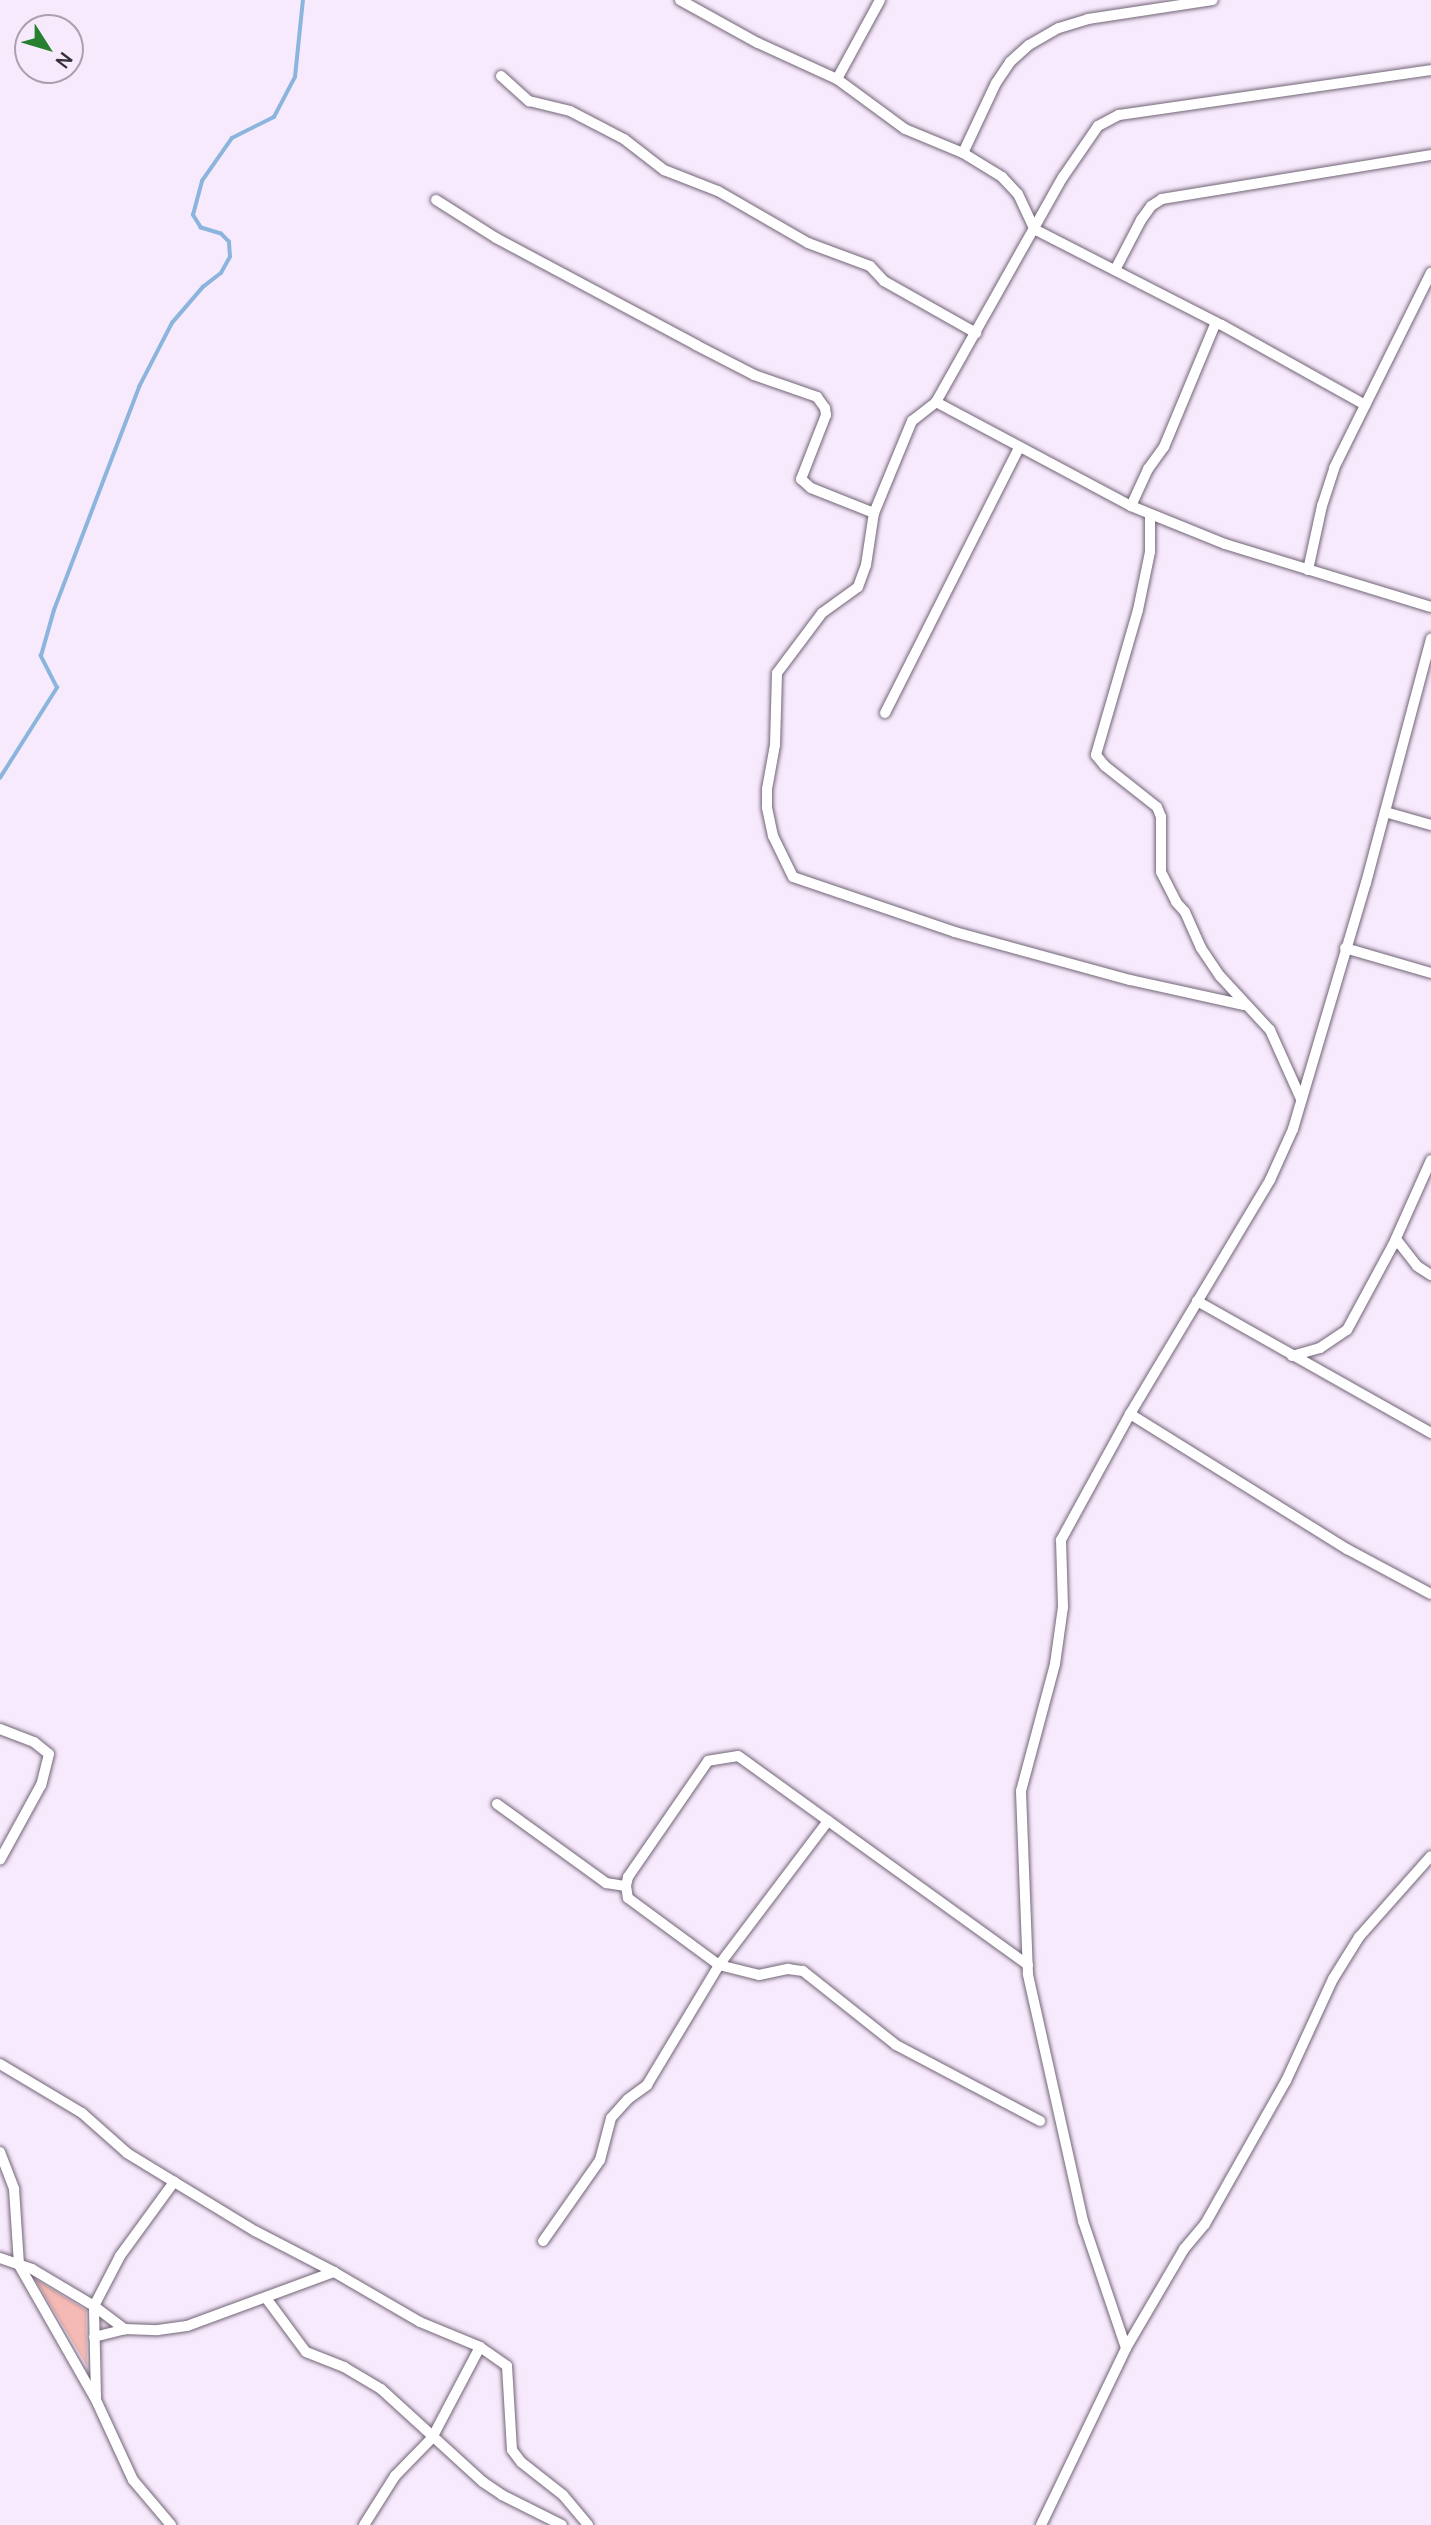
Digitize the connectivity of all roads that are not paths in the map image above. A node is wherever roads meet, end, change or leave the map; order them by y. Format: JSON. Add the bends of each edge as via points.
{"nodes":[{"id":1,"x":680,"y":0,"type":"edge"},
{"id":2,"x":880,"y":0,"type":"edge"},
{"id":3,"x":1213,"y":0,"type":"edge"},
{"id":4,"x":1431,"y":70,"type":"edge"},
{"id":5,"x":501,"y":76,"type":"dead end"},
{"id":6,"x":837,"y":79,"type":"junction"},
{"id":7,"x":963,"y":153,"type":"junction"},
{"id":8,"x":1431,"y":155,"type":"edge"},
{"id":9,"x":436,"y":200,"type":"dead end"},
{"id":10,"x":1034,"y":229,"type":"junction"},
{"id":11,"x":1115,"y":270,"type":"junction"},
{"id":12,"x":1431,"y":273,"type":"edge"},
{"id":13,"x":1216,"y":322,"type":"junction"},
{"id":14,"x":976,"y":333,"type":"junction"},
{"id":15,"x":936,"y":402,"type":"junction"},
{"id":16,"x":1365,"y":405,"type":"junction"},
{"id":17,"x":1019,"y":448,"type":"junction"},
{"id":18,"x":1131,"y":506,"type":"junction"},
{"id":19,"x":874,"y":513,"type":"junction"},
{"id":20,"x":1150,"y":514,"type":"junction"},
{"id":21,"x":1308,"y":570,"type":"junction"},
{"id":22,"x":1431,"y":607,"type":"edge"},
{"id":23,"x":1431,"y":639,"type":"edge"},
{"id":24,"x":885,"y":713,"type":"dead end"},
{"id":25,"x":1385,"y":812,"type":"junction"},
{"id":26,"x":1431,"y":825,"type":"edge"},
{"id":27,"x":1345,"y":948,"type":"junction"},
{"id":28,"x":1431,"y":973,"type":"edge"},
{"id":29,"x":1244,"y":1005,"type":"junction"},
{"id":30,"x":1301,"y":1099,"type":"junction"},
{"id":31,"x":1431,"y":1160,"type":"edge"},
{"id":32,"x":1396,"y":1239,"type":"junction"},
{"id":33,"x":1431,"y":1275,"type":"edge"},
{"id":34,"x":1197,"y":1301,"type":"junction"},
{"id":35,"x":1292,"y":1356,"type":"junction"},
{"id":36,"x":1130,"y":1415,"type":"junction"},
{"id":37,"x":1431,"y":1433,"type":"edge"},
{"id":38,"x":1431,"y":1594,"type":"edge"},
{"id":39,"x":0,"y":1728,"type":"edge"},
{"id":40,"x":497,"y":1804,"type":"dead end"},
{"id":41,"x":828,"y":1821,"type":"junction"},
{"id":42,"x":1431,"y":1856,"type":"edge"},
{"id":43,"x":0,"y":1860,"type":"edge"},
{"id":44,"x":626,"y":1886,"type":"junction"},
{"id":45,"x":719,"y":1965,"type":"junction"},
{"id":46,"x":1028,"y":1965,"type":"junction"},
{"id":47,"x":0,"y":2064,"type":"edge"},
{"id":48,"x":1040,"y":2121,"type":"dead end"},
{"id":49,"x":0,"y":2152,"type":"edge"},
{"id":50,"x":174,"y":2182,"type":"junction"},
{"id":51,"x":542,"y":2241,"type":"dead end"},
{"id":52,"x":0,"y":2258,"type":"edge"},
{"id":53,"x":19,"y":2265,"type":"junction"},
{"id":54,"x":334,"y":2272,"type":"junction"},
{"id":55,"x":266,"y":2298,"type":"junction"},
{"id":56,"x":94,"y":2306,"type":"junction"},
{"id":57,"x":125,"y":2329,"type":"junction"},
{"id":58,"x":94,"y":2337,"type":"junction"},
{"id":59,"x":480,"y":2347,"type":"junction"},
{"id":60,"x":1126,"y":2348,"type":"junction"},
{"id":61,"x":96,"y":2400,"type":"junction"},
{"id":62,"x":432,"y":2438,"type":"junction"},
{"id":63,"x":171,"y":2525,"type":"edge"},
{"id":64,"x":364,"y":2525,"type":"edge"},
{"id":65,"x":562,"y":2525,"type":"edge"},
{"id":66,"x":587,"y":2525,"type":"edge"},
{"id":67,"x":1041,"y":2525,"type":"edge"}],
"edges":[{"from":1,"to":6,"type":"street"},
{"from":2,"to":6,"type":"street"},
{"from":3,"to":7,"type":"street","via":[[1088,19],[1029,45],[996,83]]},
{"from":4,"to":10,"type":"street","via":[[1119,115],[1084,142]]},
{"from":5,"to":14,"type":"street","via":[[529,101],[570,111],[624,139],[664,170],[727,195],[808,243],[870,266],[884,281]]},
{"from":6,"to":7,"type":"street","via":[[905,129]]},
{"from":7,"to":10,"type":"street","via":[[1012,186]]},
{"from":8,"to":11,"type":"street","via":[[1162,199],[1150,206]]},
{"from":9,"to":19,"type":"street","via":[[496,238],[754,375],[817,397],[826,415],[801,479],[811,488]]},
{"from":10,"to":11,"type":"street"},
{"from":10,"to":14,"type":"street"},
{"from":11,"to":13,"type":"street"},
{"from":12,"to":16,"type":"street"},
{"from":13,"to":16,"type":"street"},
{"from":13,"to":18,"type":"street","via":[[1164,447],[1147,468]]},
{"from":14,"to":15,"type":"street"},
{"from":15,"to":17,"type":"street"},
{"from":15,"to":19,"type":"street","via":[[912,421]]},
{"from":16,"to":21,"type":"street","via":[[1334,468]]},
{"from":17,"to":18,"type":"street"},
{"from":17,"to":24,"type":"street"},
{"from":18,"to":20,"type":"street"},
{"from":19,"to":29,"type":"street","via":[[858,587],[822,613],[777,673],[767,807],[789,873],[955,932],[1130,980]]},
{"from":20,"to":21,"type":"street"},
{"from":20,"to":29,"type":"street","via":[[1150,552],[1138,610],[1096,755],[1157,807],[1161,872],[1201,948]]},
{"from":21,"to":22,"type":"street"},
{"from":23,"to":25,"type":"street"},
{"from":25,"to":26,"type":"street"},
{"from":25,"to":27,"type":"street"},
{"from":27,"to":28,"type":"street"},
{"from":27,"to":30,"type":"street"},
{"from":29,"to":30,"type":"street","via":[[1270,1030]]},
{"from":30,"to":34,"type":"street","via":[[1270,1180]]},
{"from":31,"to":32,"type":"street"},
{"from":32,"to":33,"type":"street","via":[[1417,1266]]},
{"from":32,"to":35,"type":"street","via":[[1348,1330],[1320,1348]]},
{"from":34,"to":35,"type":"street"},
{"from":34,"to":36,"type":"street"},
{"from":35,"to":37,"type":"street"},
{"from":36,"to":38,"type":"street","via":[[1347,1549]]},
{"from":36,"to":46,"type":"street","via":[[1061,1540],[1063,1607],[1055,1664],[1021,1791]]},
{"from":39,"to":43,"type":"street","via":[[34,1742],[49,1754],[41,1785]]},
{"from":40,"to":44,"type":"street","via":[[606,1883]]},
{"from":41,"to":44,"type":"street","via":[[738,1756],[708,1761]]},
{"from":41,"to":45,"type":"street"},
{"from":41,"to":46,"type":"street"},
{"from":42,"to":60,"type":"street","via":[[1359,1937],[1316,2012],[1286,2081],[1205,2224],[1184,2249]]},
{"from":44,"to":45,"type":"street","via":[[628,1898]]},
{"from":45,"to":48,"type":"street","via":[[759,1975],[796,1968],[803,1971],[895,2045]]},
{"from":45,"to":51,"type":"street","via":[[647,2085],[611,2118],[600,2160]]},
{"from":46,"to":60,"type":"street","via":[[1083,2221]]},
{"from":47,"to":50,"type":"street","via":[[82,2113],[127,2153]]},
{"from":49,"to":53,"type":"street","via":[[14,2189]]},
{"from":50,"to":54,"type":"street"},
{"from":50,"to":56,"type":"street","via":[[120,2256]]},
{"from":52,"to":53,"type":"street"},
{"from":53,"to":56,"type":"street"},
{"from":53,"to":61,"type":"street"},
{"from":54,"to":55,"type":"street"},
{"from":54,"to":59,"type":"street","via":[[420,2322]]},
{"from":55,"to":57,"type":"street","via":[[187,2326]]},
{"from":55,"to":62,"type":"street","via":[[306,2352],[381,2389]]},
{"from":56,"to":57,"type":"street"},
{"from":56,"to":58,"type":"street"},
{"from":57,"to":58,"type":"street"},
{"from":58,"to":61,"type":"street"},
{"from":59,"to":62,"type":"street"},
{"from":59,"to":66,"type":"street","via":[[507,2366],[512,2450],[563,2495]]},
{"from":60,"to":67,"type":"street"},
{"from":61,"to":63,"type":"street","via":[[133,2480]]},
{"from":62,"to":64,"type":"street","via":[[395,2476]]},
{"from":62,"to":65,"type":"street","via":[[502,2495]]}]}
